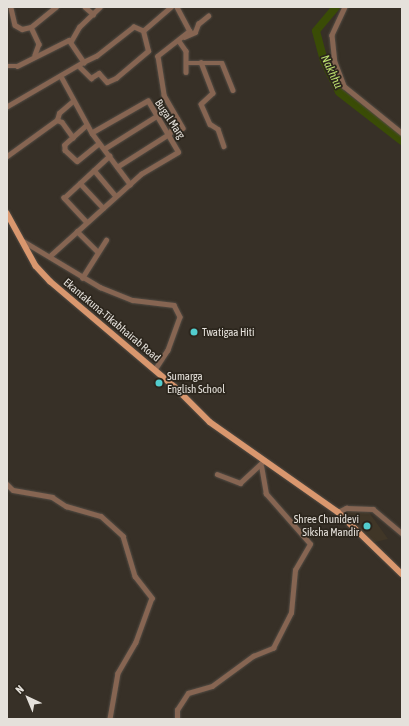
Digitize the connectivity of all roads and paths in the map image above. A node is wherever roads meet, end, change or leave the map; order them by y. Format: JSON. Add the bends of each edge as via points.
{"nodes":[{"id":1,"x":56,"y":7,"type":"edge"},
{"id":2,"x":85,"y":7,"type":"edge"},
{"id":3,"x":100,"y":7,"type":"edge"},
{"id":4,"x":171,"y":7,"type":"edge"},
{"id":5,"x":177,"y":7,"type":"edge"},
{"id":6,"x":344,"y":7,"type":"edge"},
{"id":7,"x":11,"y":8,"type":"edge"},
{"id":8,"x":50,"y":9,"type":"edge"},
{"id":9,"x":93,"y":14,"type":"junction"},
{"id":10,"x":208,"y":16,"type":"dead end"},
{"id":11,"x":31,"y":27,"type":"junction"},
{"id":12,"x":143,"y":31,"type":"junction"},
{"id":13,"x":184,"y":37,"type":"junction"},
{"id":14,"x":71,"y":41,"type":"junction"},
{"id":15,"x":179,"y":41,"type":"junction"},
{"id":16,"x":35,"y":56,"type":"junction"},
{"id":17,"x":84,"y":62,"type":"junction"},
{"id":18,"x":201,"y":62,"type":"junction"},
{"id":19,"x":187,"y":63,"type":"junction"},
{"id":20,"x":7,"y":66,"type":"edge"},
{"id":21,"x":80,"y":67,"type":"junction"},
{"id":22,"x":186,"y":72,"type":"dead end"},
{"id":23,"x":62,"y":78,"type":"junction"},
{"id":24,"x":233,"y":90,"type":"dead end"},
{"id":25,"x":74,"y":101,"type":"junction"},
{"id":26,"x":7,"y":107,"type":"edge"},
{"id":27,"x":158,"y":115,"type":"junction"},
{"id":28,"x":177,"y":119,"type":"junction"},
{"id":29,"x":57,"y":120,"type":"junction"},
{"id":30,"x":87,"y":125,"type":"junction"},
{"id":31,"x":183,"y":128,"type":"dead end"},
{"id":32,"x":92,"y":133,"type":"junction"},
{"id":33,"x":402,"y":133,"type":"edge"},
{"id":34,"x":169,"y":134,"type":"junction"},
{"id":35,"x":73,"y":137,"type":"junction"},
{"id":36,"x":99,"y":143,"type":"junction"},
{"id":37,"x":224,"y":146,"type":"dead end"},
{"id":38,"x":104,"y":150,"type":"junction"},
{"id":39,"x":7,"y":156,"type":"edge"},
{"id":40,"x":109,"y":156,"type":"junction"},
{"id":41,"x":117,"y":167,"type":"junction"},
{"id":42,"x":94,"y":170,"type":"junction"},
{"id":43,"x":80,"y":183,"type":"junction"},
{"id":44,"x":130,"y":184,"type":"junction"},
{"id":45,"x":116,"y":196,"type":"junction"},
{"id":46,"x":103,"y":208,"type":"junction"},
{"id":47,"x":7,"y":213,"type":"edge"},
{"id":48,"x":86,"y":222,"type":"junction"},
{"id":49,"x":77,"y":231,"type":"junction"},
{"id":50,"x":106,"y":240,"type":"dead end"},
{"id":51,"x":23,"y":241,"type":"junction"},
{"id":52,"x":96,"y":251,"type":"junction"},
{"id":53,"x":51,"y":255,"type":"junction"},
{"id":54,"x":82,"y":278,"type":"junction"},
{"id":55,"x":155,"y":370,"type":"junction"},
{"id":56,"x":261,"y":460,"type":"junction"},
{"id":57,"x":261,"y":467,"type":"junction"},
{"id":58,"x":217,"y":474,"type":"dead end"},
{"id":59,"x":7,"y":484,"type":"edge"},
{"id":60,"x":338,"y":512,"type":"junction"},
{"id":61,"x":402,"y":533,"type":"edge"},
{"id":62,"x":402,"y":574,"type":"edge"},
{"id":63,"x":110,"y":719,"type":"edge"},
{"id":64,"x":177,"y":719,"type":"edge"}],
"edges":[{"from":1,"to":8,"type":"street"},
{"from":2,"to":9,"type":"street"},
{"from":3,"to":9,"type":"street"},
{"from":4,"to":12,"type":"street"},
{"from":5,"to":13,"type":"street","via":[[191,28]]},
{"from":6,"to":33,"type":"street","via":[[332,35],[335,62],[344,86]]},
{"from":7,"to":11,"type":"street","via":[[17,28]]},
{"from":8,"to":11,"type":"street"},
{"from":9,"to":14,"type":"street"},
{"from":10,"to":13,"type":"street","via":[[198,24],[195,32]]},
{"from":11,"to":16,"type":"street","via":[[39,44]]},
{"from":12,"to":17,"type":"street","via":[[134,27],[97,56]]},
{"from":12,"to":21,"type":"street","via":[[148,51],[109,81],[99,73],[91,78]]},
{"from":13,"to":15,"type":"street"},
{"from":14,"to":16,"type":"street","via":[[64,41]]},
{"from":14,"to":17,"type":"street"},
{"from":15,"to":19,"type":"street","via":[[186,51]]},
{"from":15,"to":28,"type":"street","via":[[158,56],[164,95]]},
{"from":16,"to":20,"type":"street","via":[[17,66]]},
{"from":17,"to":21,"type":"street"},
{"from":18,"to":19,"type":"street"},
{"from":18,"to":24,"type":"street","via":[[224,65]]},
{"from":18,"to":37,"type":"street","via":[[213,93],[201,104],[210,124],[218,129]]},
{"from":19,"to":22,"type":"street"},
{"from":21,"to":23,"type":"street"},
{"from":23,"to":25,"type":"street"},
{"from":23,"to":26,"type":"street"},
{"from":25,"to":29,"type":"street","via":[[59,113]]},
{"from":25,"to":30,"type":"street"},
{"from":27,"to":32,"type":"street","name":"Bugal Marg","via":[[150,102],[144,101]]},
{"from":27,"to":34,"type":"street","name":"Bugal Marg"},
{"from":27,"to":38,"type":"street"},
{"from":28,"to":31,"type":"street"},
{"from":28,"to":34,"type":"street"},
{"from":29,"to":35,"type":"street","via":[[62,122]]},
{"from":29,"to":39,"type":"street"},
{"from":30,"to":32,"type":"street"},
{"from":30,"to":35,"type":"street"},
{"from":32,"to":36,"type":"street"},
{"from":34,"to":41,"type":"street"},
{"from":34,"to":44,"type":"street","name":"Bugal Marg","via":[[178,152]]},
{"from":35,"to":36,"type":"street","via":[[64,147],[77,161]]},
{"from":36,"to":38,"type":"street"},
{"from":38,"to":40,"type":"street"},
{"from":40,"to":41,"type":"street"},
{"from":40,"to":42,"type":"street"},
{"from":41,"to":44,"type":"street"},
{"from":42,"to":43,"type":"street"},
{"from":42,"to":45,"type":"street"},
{"from":43,"to":46,"type":"street"},
{"from":43,"to":48,"type":"street","via":[[64,198]]},
{"from":44,"to":45,"type":"street","name":"Bugal Marg"},
{"from":45,"to":46,"type":"street","name":"Bugal Marg"},
{"from":46,"to":48,"type":"street","name":"Bugal Marg"},
{"from":47,"to":51,"type":"main road","name":"Ekantakuna-Tikabhairab Road"},
{"from":48,"to":49,"type":"street","name":"Bugal Marg"},
{"from":49,"to":52,"type":"street"},
{"from":49,"to":53,"type":"street","name":"Bugal Marg"},
{"from":50,"to":52,"type":"street"},
{"from":51,"to":53,"type":"street"},
{"from":51,"to":55,"type":"main road","name":"Ekantakuna-Tikabhairab Road","via":[[36,266],[50,281]]},
{"from":52,"to":54,"type":"street"},
{"from":53,"to":54,"type":"street"},
{"from":54,"to":55,"type":"street","via":[[133,300],[161,301],[178,309],[180,317],[168,350]]},
{"from":55,"to":56,"type":"main road","name":"Ekantakuna-Tikabhairab Road","via":[[210,422]]},
{"from":56,"to":57,"type":"street"},
{"from":56,"to":60,"type":"main road","name":"Ekantakuna-Tikabhairab Road"},
{"from":57,"to":58,"type":"street","via":[[240,483]]},
{"from":57,"to":64,"type":"street","via":[[266,494],[310,544],[295,570],[291,613],[273,648],[253,656],[212,686],[188,693],[177,710]]},
{"from":59,"to":63,"type":"street","via":[[13,490],[52,497],[66,506],[101,516],[123,536],[135,576],[152,598],[136,642],[118,673]]},
{"from":60,"to":61,"type":"street","via":[[346,508],[373,509]]},
{"from":60,"to":62,"type":"main road","name":"Ekantakuna-Tikabhairab Road"}]}
